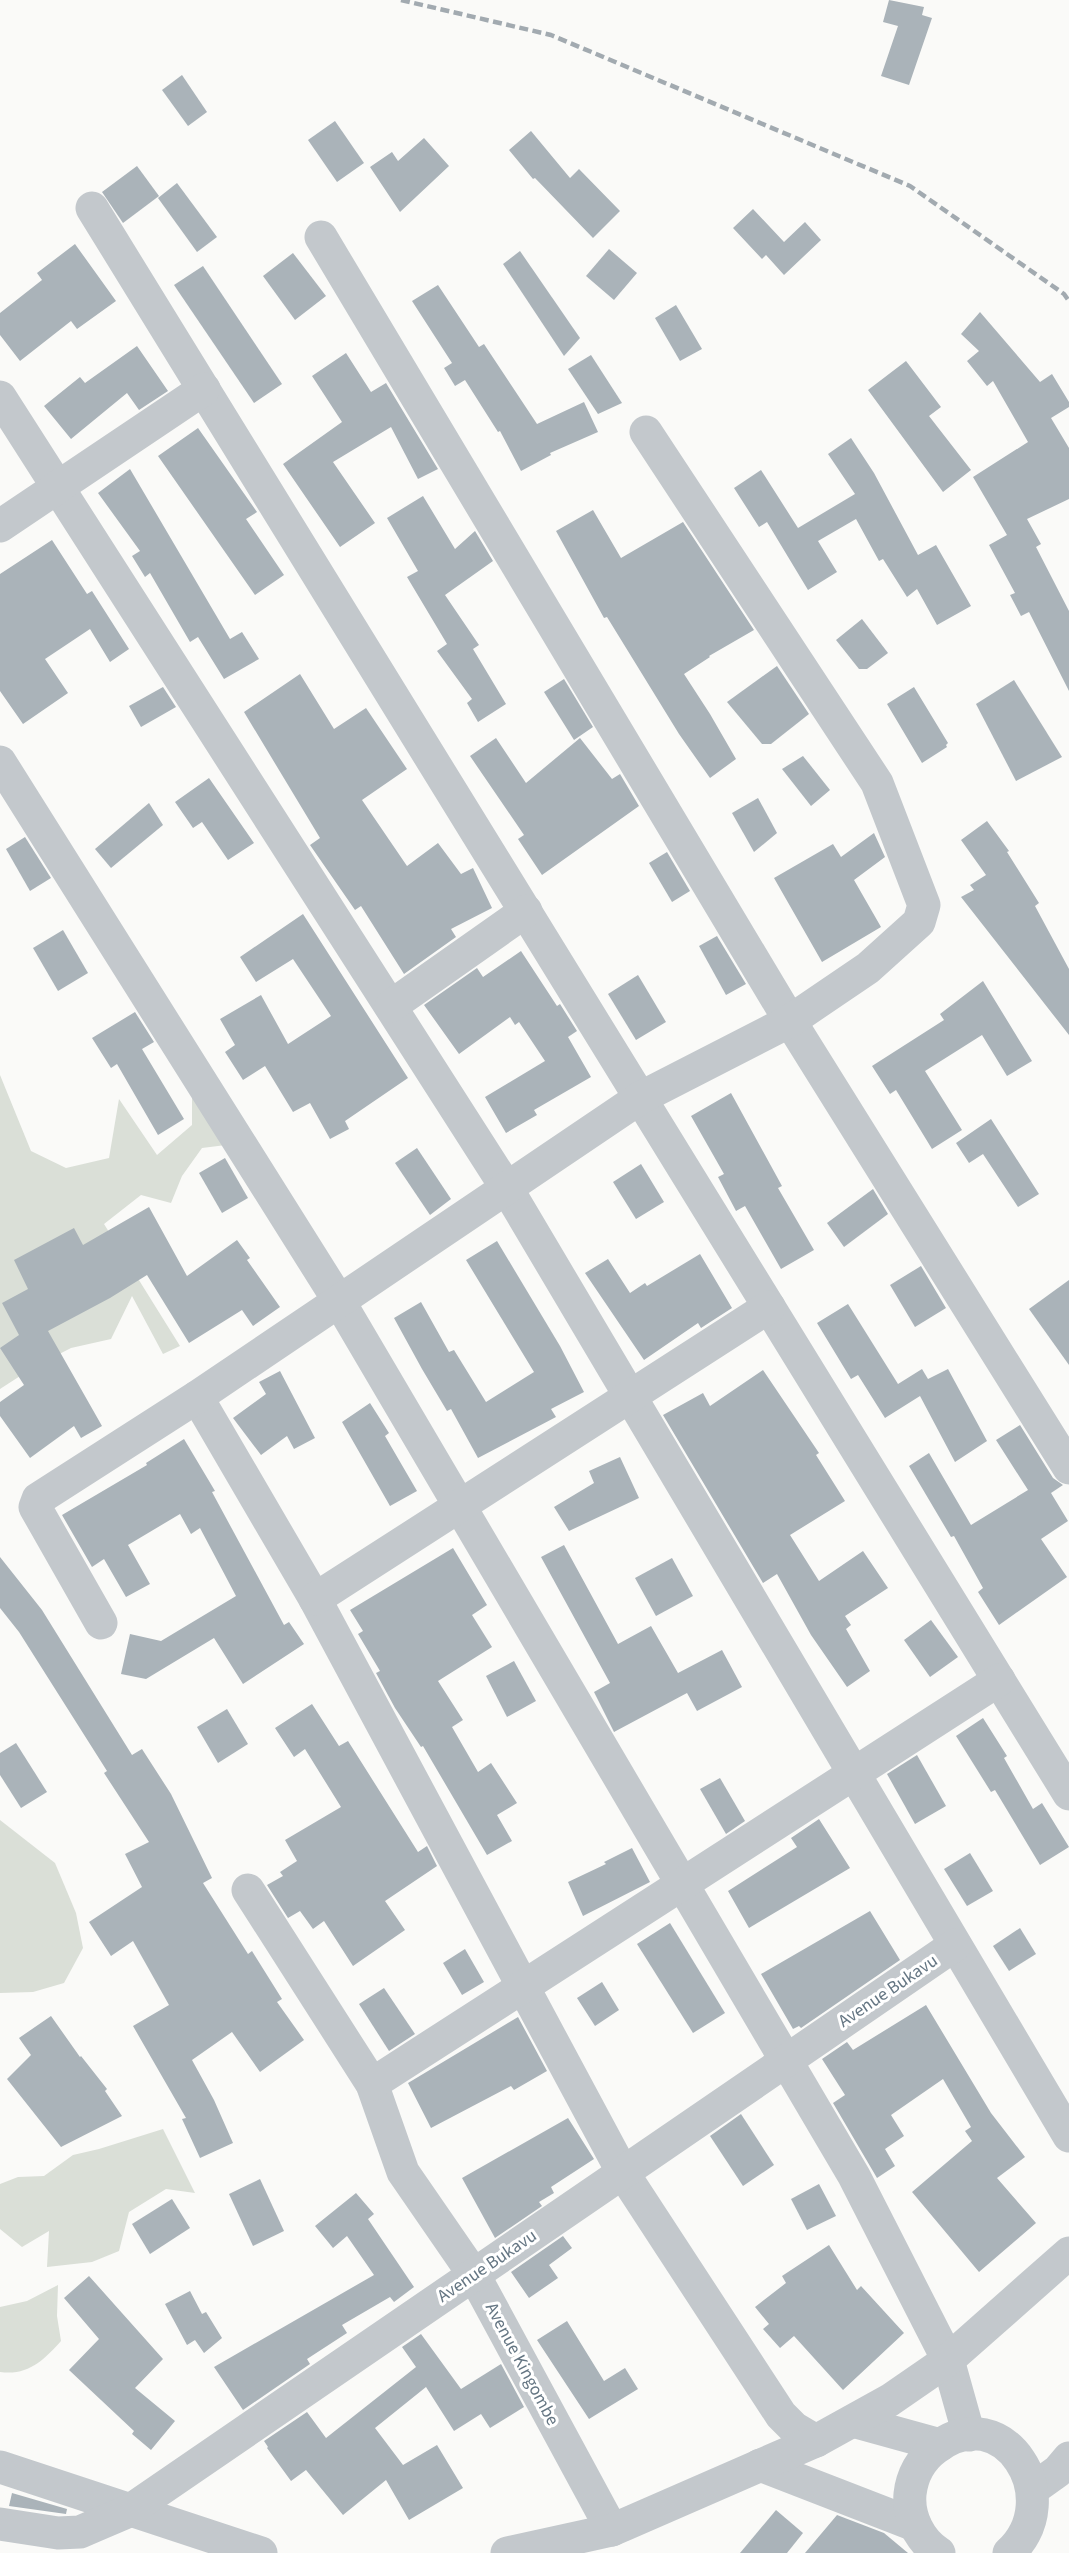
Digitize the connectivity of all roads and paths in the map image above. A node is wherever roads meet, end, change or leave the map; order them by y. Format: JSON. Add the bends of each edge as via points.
{"nodes":[{"id":1,"x":92,"y":207,"type":"dead end"},
{"id":2,"x":321,"y":237,"type":"dead end"},
{"id":3,"x":204,"y":389,"type":"junction"},
{"id":4,"x":0,"y":398,"type":"edge"},
{"id":5,"x":646,"y":432,"type":"dead end"},
{"id":6,"x":58,"y":487,"type":"junction"},
{"id":7,"x":0,"y":526,"type":"edge"},
{"id":8,"x":0,"y":762,"type":"edge"},
{"id":9,"x":526,"y":911,"type":"junction"},
{"id":10,"x":391,"y":1006,"type":"junction"},
{"id":11,"x":790,"y":1021,"type":"junction"},
{"id":12,"x":640,"y":1098,"type":"junction"},
{"id":13,"x":506,"y":1187,"type":"junction"},
{"id":14,"x":339,"y":1301,"type":"junction"},
{"id":15,"x":769,"y":1307,"type":"junction"},
{"id":16,"x":630,"y":1396,"type":"junction"},
{"id":17,"x":197,"y":1397,"type":"junction"},
{"id":18,"x":1069,"y":1468,"type":"edge"},
{"id":19,"x":460,"y":1506,"type":"junction"},
{"id":20,"x":315,"y":1599,"type":"junction"},
{"id":21,"x":101,"y":1623,"type":"dead end"},
{"id":22,"x":999,"y":1680,"type":"junction"},
{"id":23,"x":854,"y":1773,"type":"junction"},
{"id":24,"x":1069,"y":1794,"type":"edge"},
{"id":25,"x":682,"y":1884,"type":"junction"},
{"id":26,"x":248,"y":1890,"type":"dead end"},
{"id":27,"x":955,"y":1945,"type":"junction"},
{"id":28,"x":524,"y":1986,"type":"junction"},
{"id":29,"x":786,"y":2061,"type":"junction"},
{"id":30,"x":372,"y":2084,"type":"junction"},
{"id":31,"x":1069,"y":2136,"type":"edge"},
{"id":32,"x":623,"y":2173,"type":"junction"},
{"id":33,"x":1069,"y":2253,"type":"edge"},
{"id":34,"x":474,"y":2275,"type":"junction"},
{"id":35,"x":948,"y":2360,"type":"junction"},
{"id":36,"x":853,"y":2421,"type":"junction"},
{"id":37,"x":955,"y":2440,"type":"junction"},
{"id":38,"x":816,"y":2441,"type":"junction"},
{"id":39,"x":1069,"y":2458,"type":"edge"},
{"id":40,"x":760,"y":2464,"type":"junction"},
{"id":41,"x":0,"y":2467,"type":"edge"},
{"id":42,"x":1037,"y":2486,"type":"junction"},
{"id":43,"x":129,"y":2511,"type":"junction"},
{"id":44,"x":0,"y":2524,"type":"edge"},
{"id":45,"x":915,"y":2525,"type":"junction"},
{"id":46,"x":612,"y":2530,"type":"junction"},
{"id":47,"x":261,"y":2553,"type":"edge"},
{"id":48,"x":507,"y":2553,"type":"edge"},
{"id":49,"x":939,"y":2553,"type":"edge"},
{"id":50,"x":1009,"y":2553,"type":"edge"}],
"edges":[{"from":1,"to":3,"type":"street"},
{"from":2,"to":11,"type":"street"},
{"from":3,"to":6,"type":"street"},
{"from":3,"to":9,"type":"street"},
{"from":4,"to":6,"type":"street"},
{"from":5,"to":11,"type":"street","via":[[877,783],[924,905],[919,922],[868,968]]},
{"from":6,"to":7,"type":"street"},
{"from":6,"to":10,"type":"street"},
{"from":8,"to":14,"type":"street"},
{"from":9,"to":10,"type":"street"},
{"from":9,"to":12,"type":"street"},
{"from":10,"to":13,"type":"street"},
{"from":11,"to":12,"type":"street"},
{"from":11,"to":18,"type":"street"},
{"from":12,"to":13,"type":"street"},
{"from":12,"to":15,"type":"street"},
{"from":13,"to":14,"type":"street"},
{"from":13,"to":16,"type":"street"},
{"from":14,"to":17,"type":"street"},
{"from":14,"to":19,"type":"street"},
{"from":15,"to":16,"type":"street"},
{"from":15,"to":22,"type":"street"},
{"from":16,"to":19,"type":"street"},
{"from":16,"to":23,"type":"street"},
{"from":17,"to":20,"type":"street"},
{"from":17,"to":21,"type":"street","via":[[35,1503]]},
{"from":19,"to":20,"type":"street"},
{"from":19,"to":25,"type":"street"},
{"from":20,"to":28,"type":"street"},
{"from":22,"to":23,"type":"street"},
{"from":22,"to":24,"type":"street"},
{"from":23,"to":25,"type":"street"},
{"from":23,"to":27,"type":"street"},
{"from":25,"to":28,"type":"street"},
{"from":25,"to":29,"type":"street"},
{"from":26,"to":30,"type":"street","name":"Avenue Kingombe"},
{"from":27,"to":29,"type":"street","name":"Avenue Bukavu"},
{"from":27,"to":31,"type":"street"},
{"from":28,"to":30,"type":"street"},
{"from":28,"to":32,"type":"street"},
{"from":29,"to":32,"type":"street","name":"Avenue Bukavu"},
{"from":29,"to":35,"type":"street","via":[[854,2176]]},
{"from":30,"to":34,"type":"street","name":"Avenue Kingombe","via":[[403,2172]]},
{"from":32,"to":34,"type":"street","name":"Avenue Bukavu"},
{"from":32,"to":38,"type":"street","via":[[781,2415]]},
{"from":33,"to":35,"type":"street"},
{"from":34,"to":43,"type":"street","name":"Avenue Bukavu"},
{"from":34,"to":46,"type":"street","name":"Avenue Kingombe"},
{"from":35,"to":36,"type":"street"},
{"from":35,"to":37,"type":"street"},
{"from":36,"to":37,"type":"street"},
{"from":36,"to":38,"type":"street"},
{"from":37,"to":42,"type":"street","via":[[984,2435],[1012,2447],[1024,2458]]},
{"from":37,"to":45,"type":"street","via":[[928,2454],[912,2480],[910,2510]]},
{"from":38,"to":40,"type":"street"},
{"from":39,"to":42,"type":"street"},
{"from":40,"to":45,"type":"street"},
{"from":40,"to":46,"type":"street"},
{"from":41,"to":43,"type":"street"},
{"from":42,"to":50,"type":"street","via":[[1032,2527]]},
{"from":43,"to":44,"type":"street","name":"Avenue Bukavu","via":[[80,2532],[58,2534]]},
{"from":43,"to":47,"type":"street"},
{"from":45,"to":49,"type":"street"},
{"from":46,"to":48,"type":"street"}]}
